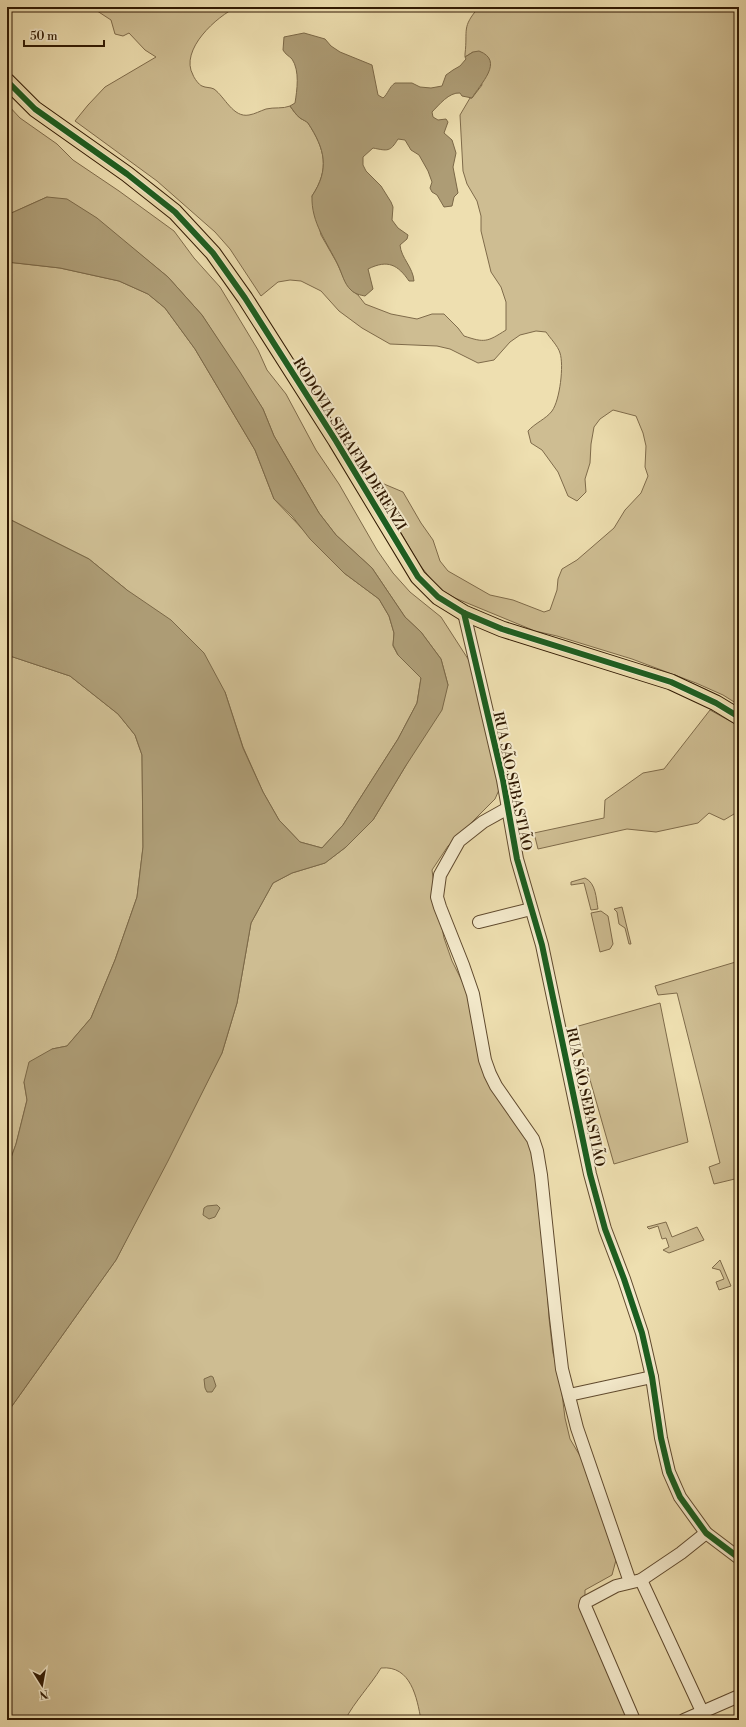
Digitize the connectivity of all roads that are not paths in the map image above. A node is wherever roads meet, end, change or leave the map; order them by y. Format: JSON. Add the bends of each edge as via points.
{"nodes":[{"id":1,"x":7,"y":81,"type":"edge"},
{"id":2,"x":464,"y":613,"type":"junction"},
{"id":3,"x":739,"y":717,"type":"edge"},
{"id":4,"x":508,"y":808,"type":"junction"},
{"id":5,"x":531,"y":909,"type":"junction"},
{"id":6,"x":479,"y":922,"type":"dead end"},
{"id":7,"x":652,"y":1377,"type":"junction"},
{"id":8,"x":569,"y":1395,"type":"junction"},
{"id":9,"x":706,"y":1533,"type":"junction"},
{"id":10,"x":739,"y":1558,"type":"edge"},
{"id":11,"x":636,"y":1581,"type":"junction"},
{"id":12,"x":739,"y":1696,"type":"edge"},
{"id":13,"x":705,"y":1716,"type":"edge"},
{"id":14,"x":634,"y":1720,"type":"edge"},
{"id":15,"x":684,"y":1720,"type":"edge"}],
"edges":[{"from":1,"to":2,"type":"main road","name":"RODOVIA SERAFIM DERENZI","via":[[35,109],[127,174],[175,212],[213,253],[245,298],[418,577],[438,598]]},
{"from":2,"to":3,"type":"main road","name":"RODOVIA SERAFIM DERENZI","via":[[502,629],[670,682],[716,703]]},
{"from":2,"to":4,"type":"street","name":"RUA SÃO SEBASTIÃO"},
{"from":4,"to":5,"type":"street","name":"RUA SÃO SEBASTIÃO","via":[[517,859]]},
{"from":4,"to":8,"type":"street","via":[[483,822],[459,842],[440,875],[437,897],[473,994],[490,1074],[533,1139],[537,1151],[542,1175],[556,1325],[562,1370]]},
{"from":5,"to":6,"type":"street"},
{"from":5,"to":7,"type":"street","name":"RUA SÃO SEBASTIÃO","via":[[542,945],[590,1174],[605,1230],[642,1333]]},
{"from":7,"to":8,"type":"street"},
{"from":7,"to":9,"type":"street","name":"RUA SÃO SEBASTIÃO","via":[[669,1472],[680,1497]]},
{"from":8,"to":11,"type":"street","via":[[577,1428]]},
{"from":9,"to":10,"type":"street","name":"RUA SÃO SEBASTIÃO"},
{"from":9,"to":11,"type":"street","via":[[681,1553]]},
{"from":11,"to":13,"type":"street"},
{"from":11,"to":14,"type":"street","via":[[616,1586],[587,1600],[585,1606]]},
{"from":12,"to":13,"type":"street"},
{"from":13,"to":15,"type":"street"}]}
